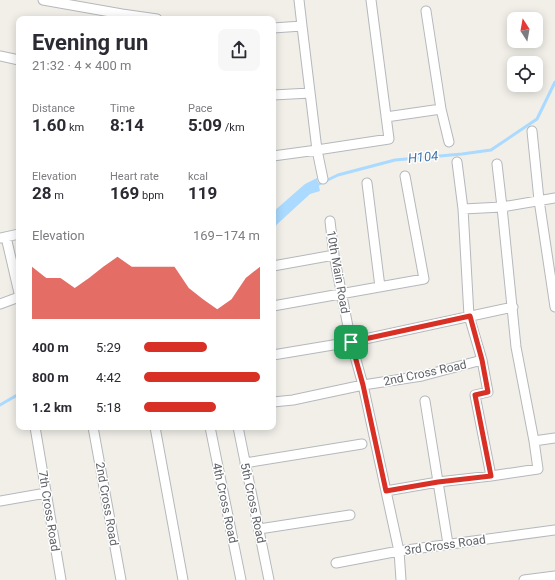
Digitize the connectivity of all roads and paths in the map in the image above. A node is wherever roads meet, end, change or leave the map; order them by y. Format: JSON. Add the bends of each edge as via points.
{"nodes":[{"id":1,"x":43,"y":0,"type":"edge"},
{"id":2,"x":299,"y":0,"type":"edge"},
{"id":3,"x":371,"y":0,"type":"edge"},
{"id":4,"x":426,"y":11,"type":"dead end"},
{"id":5,"x":136,"y":16,"type":"edge"},
{"id":6,"x":302,"y":26,"type":"junction"},
{"id":7,"x":276,"y":28,"type":"edge"},
{"id":8,"x":0,"y":56,"type":"edge"},
{"id":9,"x":16,"y":59,"type":"edge"},
{"id":10,"x":310,"y":93,"type":"junction"},
{"id":11,"x":276,"y":95,"type":"edge"},
{"id":12,"x":441,"y":109,"type":"junction"},
{"id":13,"x":386,"y":117,"type":"junction"},
{"id":14,"x":532,"y":131,"type":"dead end"},
{"id":15,"x":449,"y":142,"type":"dead end"},
{"id":16,"x":317,"y":150,"type":"junction"},
{"id":17,"x":276,"y":156,"type":"edge"},
{"id":18,"x":457,"y":162,"type":"dead end"},
{"id":19,"x":497,"y":164,"type":"dead end"},
{"id":20,"x":405,"y":176,"type":"dead end"},
{"id":21,"x":323,"y":179,"type":"dead end"},
{"id":22,"x":367,"y":183,"type":"dead end"},
{"id":23,"x":555,"y":198,"type":"edge"},
{"id":24,"x":539,"y":200,"type":"junction"},
{"id":25,"x":502,"y":207,"type":"junction"},
{"id":26,"x":463,"y":209,"type":"junction"},
{"id":27,"x":330,"y":221,"type":"dead end"},
{"id":28,"x":16,"y":235,"type":"edge"},
{"id":29,"x":3,"y":237,"type":"edge"},
{"id":30,"x":334,"y":255,"type":"junction"},
{"id":31,"x":276,"y":265,"type":"edge"},
{"id":32,"x":16,"y":282,"type":"edge"},
{"id":33,"x":380,"y":287,"type":"junction"},
{"id":34,"x":342,"y":294,"type":"junction"},
{"id":35,"x":16,"y":298,"type":"edge"},
{"id":36,"x":0,"y":304,"type":"edge"},
{"id":37,"x":276,"y":305,"type":"edge"},
{"id":38,"x":512,"y":307,"type":"junction"},
{"id":39,"x":555,"y":307,"type":"edge"},
{"id":40,"x":470,"y":316,"type":"junction"},
{"id":41,"x":351,"y":342,"type":"junction"},
{"id":42,"x":276,"y":354,"type":"edge"},
{"id":43,"x":482,"y":360,"type":"junction"},
{"id":44,"x":363,"y":385,"type":"junction"},
{"id":45,"x":425,"y":401,"type":"dead end"},
{"id":46,"x":276,"y":402,"type":"edge"},
{"id":47,"x":36,"y":430,"type":"edge"},
{"id":48,"x":94,"y":430,"type":"edge"},
{"id":49,"x":156,"y":430,"type":"edge"},
{"id":50,"x":211,"y":430,"type":"edge"},
{"id":51,"x":239,"y":430,"type":"edge"},
{"id":52,"x":555,"y":438,"type":"edge"},
{"id":53,"x":534,"y":441,"type":"junction"},
{"id":54,"x":362,"y":444,"type":"dead end"},
{"id":55,"x":245,"y":463,"type":"junction"},
{"id":56,"x":491,"y":476,"type":"junction"},
{"id":57,"x":438,"y":482,"type":"junction"},
{"id":58,"x":386,"y":491,"type":"junction"},
{"id":59,"x":46,"y":493,"type":"junction"},
{"id":60,"x":0,"y":501,"type":"edge"},
{"id":61,"x":350,"y":514,"type":"dead end"},
{"id":62,"x":258,"y":529,"type":"junction"},
{"id":63,"x":555,"y":530,"type":"edge"},
{"id":64,"x":448,"y":544,"type":"junction"},
{"id":65,"x":399,"y":551,"type":"junction"},
{"id":66,"x":336,"y":563,"type":"dead end"},
{"id":67,"x":555,"y":576,"type":"edge"},
{"id":68,"x":60,"y":580,"type":"edge"},
{"id":69,"x":121,"y":580,"type":"edge"},
{"id":70,"x":183,"y":580,"type":"edge"},
{"id":71,"x":241,"y":580,"type":"edge"},
{"id":72,"x":269,"y":580,"type":"edge"},
{"id":73,"x":401,"y":580,"type":"edge"},
{"id":74,"x":524,"y":580,"type":"edge"}],
"edges":[{"from":1,"to":5,"type":"street"},
{"from":2,"to":6,"type":"street"},
{"from":3,"to":13,"type":"street"},
{"from":4,"to":12,"type":"street"},
{"from":6,"to":7,"type":"street"},
{"from":6,"to":10,"type":"street"},
{"from":8,"to":9,"type":"street"},
{"from":10,"to":11,"type":"street"},
{"from":10,"to":16,"type":"street"},
{"from":12,"to":13,"type":"street"},
{"from":12,"to":15,"type":"street"},
{"from":13,"to":16,"type":"street","via":[[389,139]]},
{"from":14,"to":24,"type":"street"},
{"from":16,"to":17,"type":"street"},
{"from":16,"to":21,"type":"street"},
{"from":18,"to":26,"type":"street"},
{"from":19,"to":25,"type":"street"},
{"from":20,"to":33,"type":"street","via":[[424,278]]},
{"from":22,"to":33,"type":"street"},
{"from":23,"to":24,"type":"street"},
{"from":24,"to":25,"type":"street"},
{"from":24,"to":39,"type":"street"},
{"from":25,"to":26,"type":"street"},
{"from":25,"to":38,"type":"street"},
{"from":26,"to":40,"type":"street"},
{"from":27,"to":30,"type":"street","name":"10th Main Road"},
{"from":28,"to":29,"type":"street"},
{"from":29,"to":32,"type":"street"},
{"from":30,"to":31,"type":"street"},
{"from":30,"to":34,"type":"street","name":"10th Main Road"},
{"from":33,"to":34,"type":"street"},
{"from":34,"to":37,"type":"street"},
{"from":34,"to":41,"type":"street","name":"10th Main Road"},
{"from":35,"to":36,"type":"street"},
{"from":38,"to":40,"type":"street"},
{"from":38,"to":53,"type":"street","via":[[516,347]]},
{"from":40,"to":41,"type":"street"},
{"from":40,"to":43,"type":"street"},
{"from":41,"to":42,"type":"street"},
{"from":41,"to":44,"type":"street","name":"10th Main Road"},
{"from":43,"to":44,"type":"street","name":"2nd Cross Road","via":[[422,376]]},
{"from":43,"to":56,"type":"street","via":[[488,392],[475,395]]},
{"from":44,"to":46,"type":"street","name":"2nd Cross Road"},
{"from":44,"to":58,"type":"street","name":"10th Main Road"},
{"from":45,"to":57,"type":"street"},
{"from":47,"to":59,"type":"street","name":"7th Cross Road"},
{"from":48,"to":69,"type":"street","name":"2nd Cross Road"},
{"from":49,"to":70,"type":"street"},
{"from":50,"to":71,"type":"street","name":"4th Cross Road"},
{"from":51,"to":55,"type":"street","name":"5th Cross Road"},
{"from":52,"to":53,"type":"street"},
{"from":53,"to":56,"type":"street","via":[[538,469]]},
{"from":54,"to":55,"type":"street"},
{"from":55,"to":62,"type":"street","name":"5th Cross Road"},
{"from":56,"to":57,"type":"street"},
{"from":57,"to":58,"type":"street"},
{"from":57,"to":64,"type":"street"},
{"from":58,"to":65,"type":"street","name":"10th Main Road"},
{"from":59,"to":60,"type":"street"},
{"from":59,"to":68,"type":"street","name":"7th Cross Road"},
{"from":61,"to":62,"type":"street"},
{"from":62,"to":72,"type":"street","name":"5th Cross Road"},
{"from":63,"to":64,"type":"street","name":"3rd Cross Road"},
{"from":64,"to":65,"type":"street","name":"3rd Cross Road"},
{"from":65,"to":66,"type":"street","name":"3rd Cross Road"},
{"from":65,"to":73,"type":"street","name":"10th Main Road"},
{"from":67,"to":74,"type":"street"}]}
